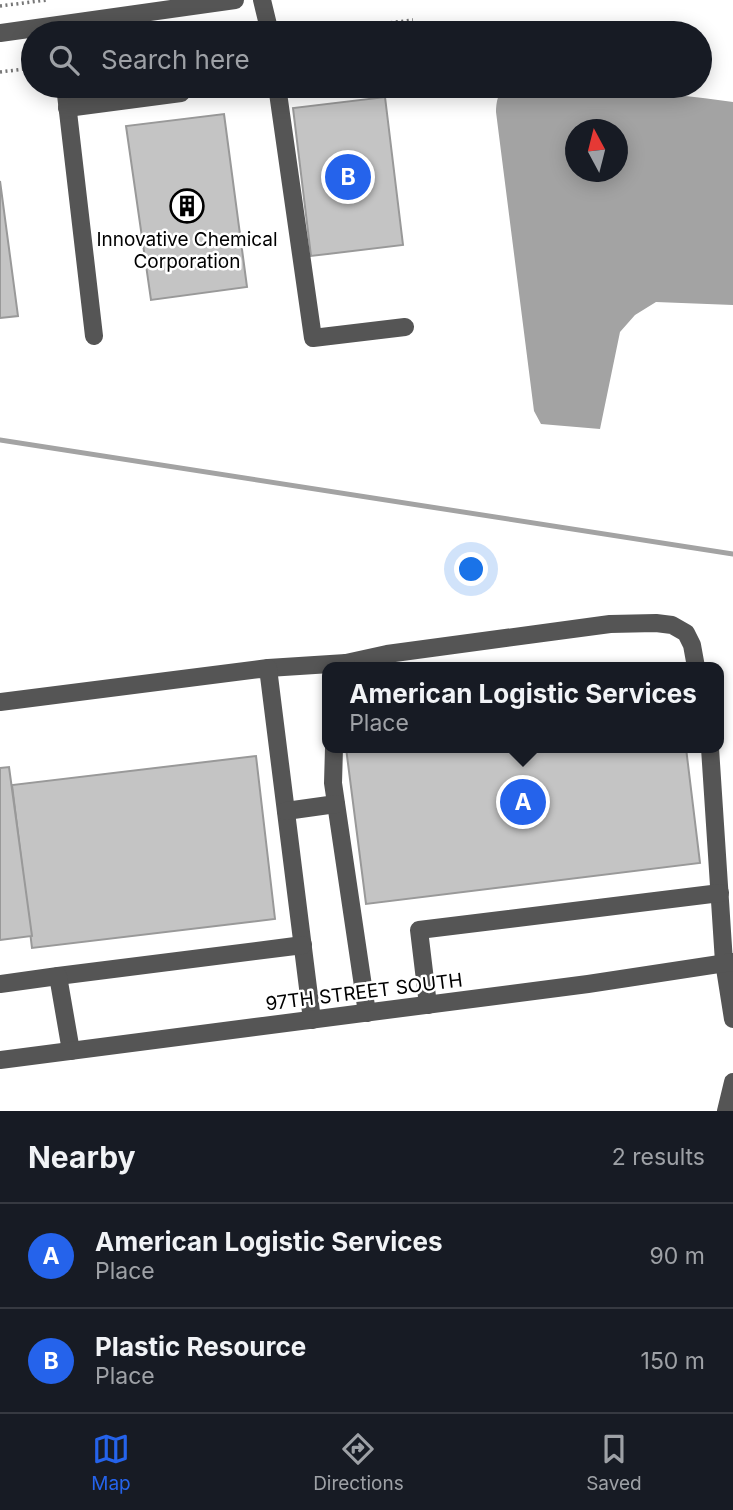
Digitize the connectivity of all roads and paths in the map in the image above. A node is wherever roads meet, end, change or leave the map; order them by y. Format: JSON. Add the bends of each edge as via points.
{"nodes":[{"id":1,"x":47,"y":0,"type":"edge"},
{"id":2,"x":235,"y":0,"type":"edge"},
{"id":3,"x":262,"y":0,"type":"edge"},
{"id":4,"x":0,"y":6,"type":"edge"},
{"id":5,"x":413,"y":20,"type":"dead end"},
{"id":6,"x":106,"y":21,"type":"edge"},
{"id":7,"x":267,"y":21,"type":"edge"},
{"id":8,"x":405,"y":21,"type":"edge"},
{"id":9,"x":21,"y":32,"type":"edge"},
{"id":10,"x":0,"y":33,"type":"edge"},
{"id":11,"x":21,"y":69,"type":"edge"},
{"id":12,"x":0,"y":72,"type":"edge"},
{"id":13,"x":67,"y":98,"type":"edge"},
{"id":14,"x":143,"y":98,"type":"edge"},
{"id":15,"x":279,"y":98,"type":"edge"},
{"id":16,"x":68,"y":108,"type":"junction"},
{"id":17,"x":405,"y":327,"type":"dead end"},
{"id":18,"x":94,"y":336,"type":"dead end"},
{"id":19,"x":356,"y":662,"type":"edge"},
{"id":20,"x":695,"y":662,"type":"edge"},
{"id":21,"x":322,"y":666,"type":"edge"},
{"id":22,"x":268,"y":668,"type":"junction"},
{"id":23,"x":0,"y":702,"type":"edge"},
{"id":24,"x":334,"y":753,"type":"edge"},
{"id":25,"x":710,"y":753,"type":"edge"},
{"id":26,"x":336,"y":804,"type":"junction"},
{"id":27,"x":286,"y":811,"type":"junction"},
{"id":28,"x":720,"y":893,"type":"junction"},
{"id":29,"x":303,"y":945,"type":"junction"},
{"id":30,"x":729,"y":962,"type":"edge"},
{"id":31,"x":58,"y":976,"type":"junction"},
{"id":32,"x":0,"y":984,"type":"edge"},
{"id":33,"x":428,"y":1005,"type":"junction"},
{"id":34,"x":367,"y":1013,"type":"junction"},
{"id":35,"x":733,"y":1018,"type":"edge"},
{"id":36,"x":312,"y":1020,"type":"junction"},
{"id":37,"x":71,"y":1051,"type":"junction"},
{"id":38,"x":0,"y":1060,"type":"edge"},
{"id":39,"x":733,"y":1082,"type":"edge"},
{"id":40,"x":726,"y":1111,"type":"edge"}],
"edges":[{"from":1,"to":4,"type":"path"},
{"from":2,"to":6,"type":"street"},
{"from":3,"to":7,"type":"street"},
{"from":5,"to":8,"type":"path"},
{"from":9,"to":10,"type":"street"},
{"from":11,"to":12,"type":"path"},
{"from":13,"to":16,"type":"street"},
{"from":14,"to":16,"type":"street"},
{"from":15,"to":17,"type":"street","via":[[313,338]]},
{"from":16,"to":18,"type":"street"},
{"from":19,"to":20,"type":"street","via":[[610,624],[656,623],[686,633]]},
{"from":21,"to":22,"type":"street"},
{"from":22,"to":23,"type":"street"},
{"from":22,"to":27,"type":"street"},
{"from":24,"to":26,"type":"street"},
{"from":25,"to":28,"type":"street"},
{"from":26,"to":27,"type":"street"},
{"from":26,"to":34,"type":"street"},
{"from":27,"to":29,"type":"street"},
{"from":28,"to":30,"type":"street"},
{"from":28,"to":33,"type":"street","via":[[419,930]]},
{"from":29,"to":31,"type":"street"},
{"from":29,"to":36,"type":"street"},
{"from":30,"to":33,"type":"street","name":"97TH STREET SOUTH"},
{"from":30,"to":35,"type":"street"},
{"from":31,"to":32,"type":"street"},
{"from":31,"to":37,"type":"street"},
{"from":33,"to":34,"type":"street","name":"97TH STREET SOUTH"},
{"from":34,"to":36,"type":"street","name":"97TH STREET SOUTH"},
{"from":36,"to":37,"type":"street","name":"97TH STREET SOUTH"},
{"from":37,"to":38,"type":"street","name":"97TH STREET SOUTH"},
{"from":39,"to":40,"type":"street"}]}
